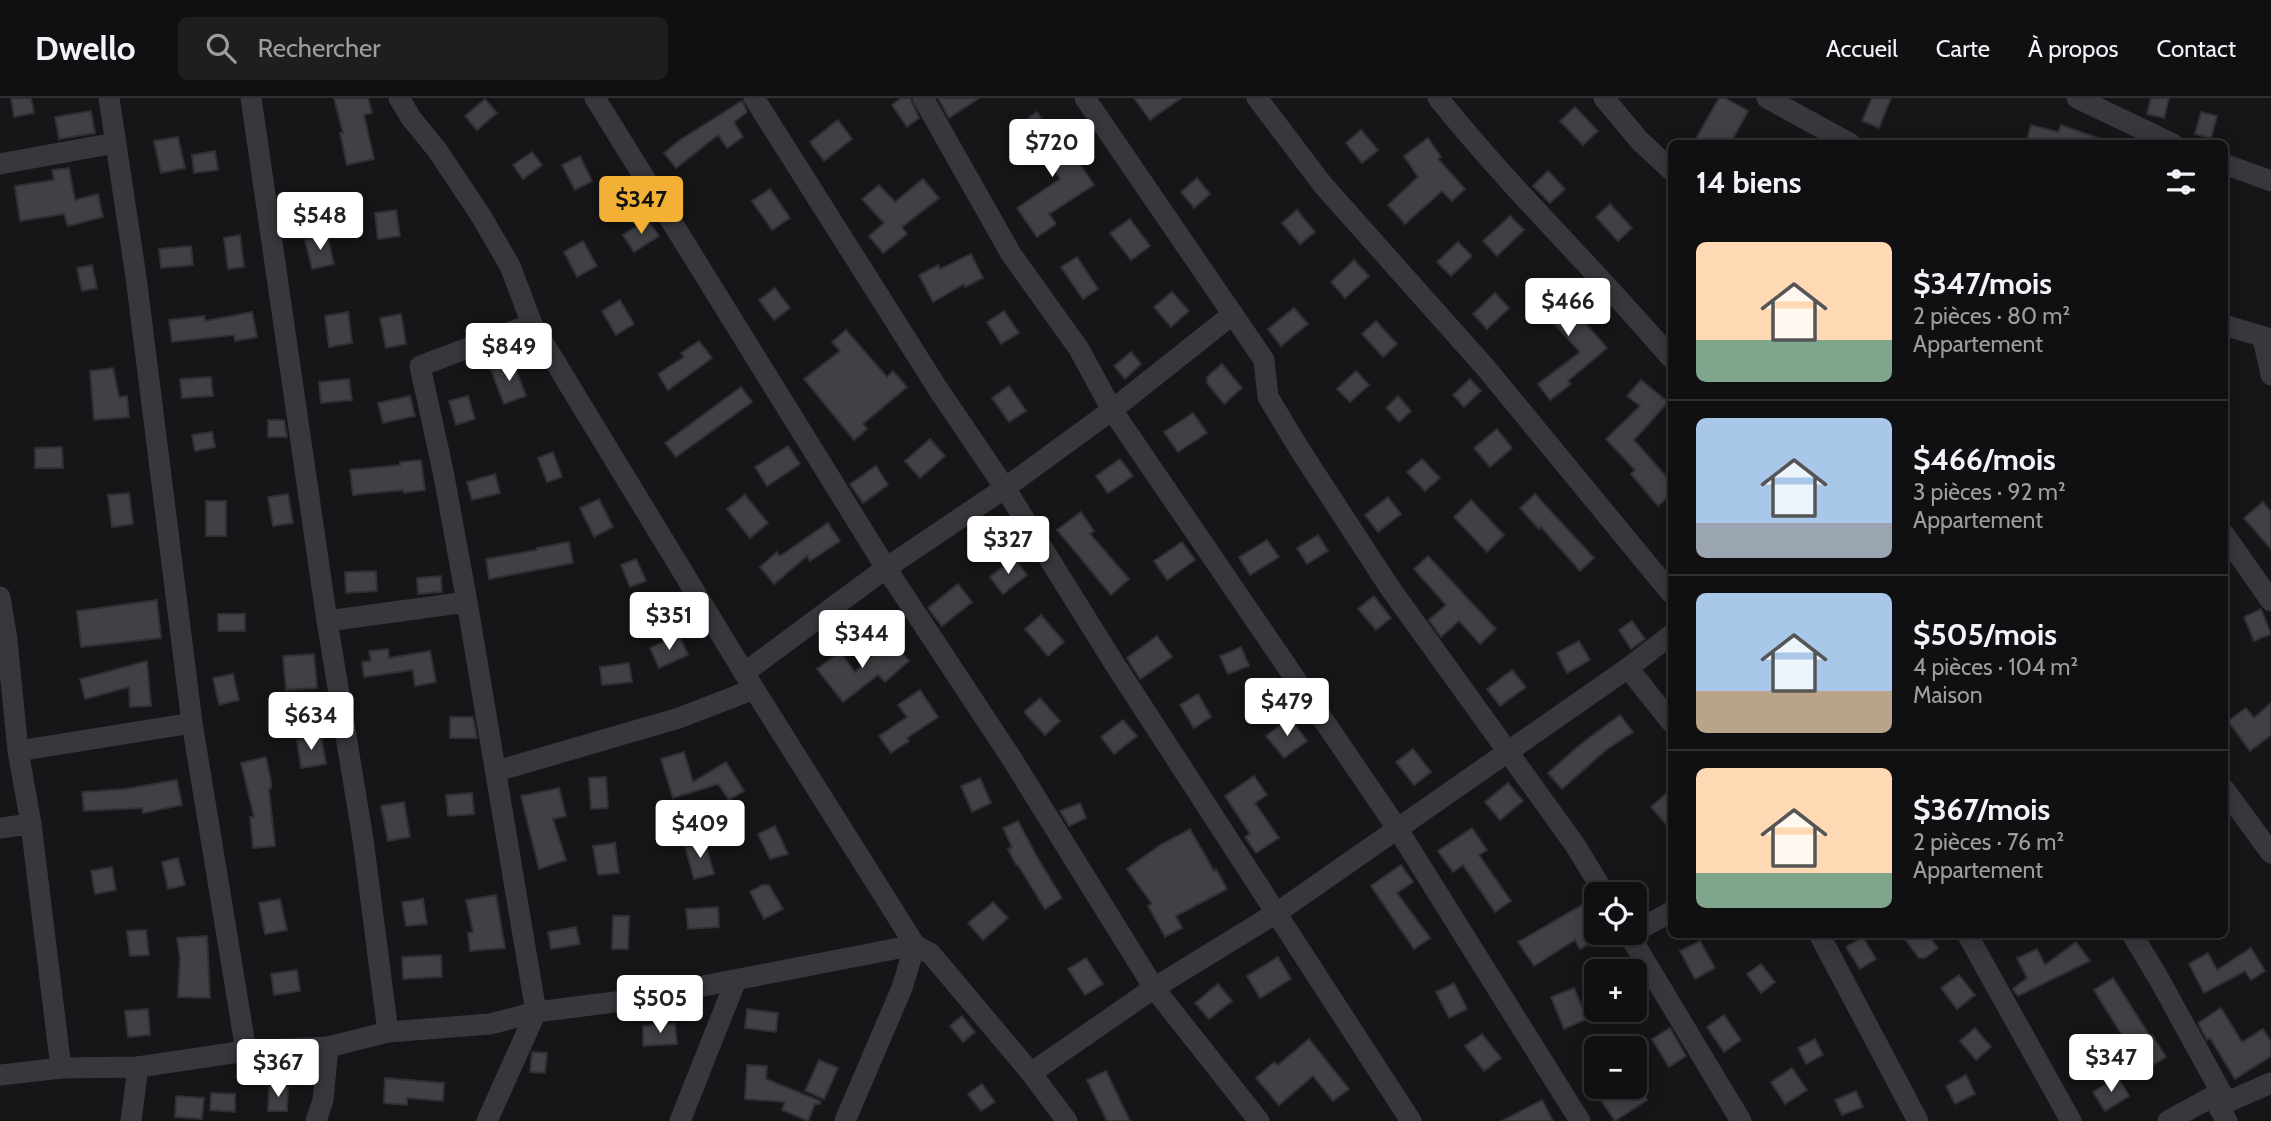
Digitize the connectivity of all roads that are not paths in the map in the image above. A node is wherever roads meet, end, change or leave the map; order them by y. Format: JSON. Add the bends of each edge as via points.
{"nodes":[{"id":1,"x":109,"y":98,"type":"edge"},
{"id":2,"x":251,"y":98,"type":"edge"},
{"id":3,"x":399,"y":98,"type":"edge"},
{"id":4,"x":596,"y":98,"type":"edge"},
{"id":5,"x":754,"y":98,"type":"edge"},
{"id":6,"x":923,"y":98,"type":"edge"},
{"id":7,"x":1085,"y":98,"type":"edge"},
{"id":8,"x":1257,"y":98,"type":"edge"},
{"id":9,"x":1438,"y":98,"type":"edge"},
{"id":10,"x":1604,"y":98,"type":"edge"},
{"id":11,"x":1767,"y":98,"type":"edge"},
{"id":12,"x":2077,"y":98,"type":"edge"},
{"id":13,"x":1844,"y":140,"type":"edge"},
{"id":14,"x":2165,"y":140,"type":"edge"},
{"id":15,"x":115,"y":144,"type":"junction"},
{"id":16,"x":0,"y":164,"type":"edge"},
{"id":17,"x":2228,"y":165,"type":"edge"},
{"id":18,"x":1668,"y":167,"type":"edge"},
{"id":19,"x":2271,"y":181,"type":"edge"},
{"id":20,"x":1233,"y":314,"type":"junction"},
{"id":21,"x":532,"y":324,"type":"junction"},
{"id":22,"x":2228,"y":326,"type":"edge"},
{"id":23,"x":2267,"y":339,"type":"edge"},
{"id":24,"x":1668,"y":354,"type":"edge"},
{"id":25,"x":2271,"y":375,"type":"edge"},
{"id":26,"x":1112,"y":410,"type":"junction"},
{"id":27,"x":1005,"y":488,"type":"junction"},
{"id":28,"x":2228,"y":540,"type":"edge"},
{"id":29,"x":886,"y":568,"type":"junction"},
{"id":30,"x":1668,"y":589,"type":"edge"},
{"id":31,"x":0,"y":597,"type":"edge"},
{"id":32,"x":2271,"y":601,"type":"edge"},
{"id":33,"x":467,"y":602,"type":"junction"},
{"id":34,"x":327,"y":621,"type":"junction"},
{"id":35,"x":1668,"y":637,"type":"edge"},
{"id":36,"x":1628,"y":668,"type":"junction"},
{"id":37,"x":749,"y":681,"type":"junction"},
{"id":38,"x":1668,"y":718,"type":"edge"},
{"id":39,"x":192,"y":723,"type":"junction"},
{"id":40,"x":18,"y":751,"type":"junction"},
{"id":41,"x":1508,"y":752,"type":"junction"},
{"id":42,"x":497,"y":771,"type":"junction"},
{"id":43,"x":2228,"y":794,"type":"edge"},
{"id":44,"x":31,"y":824,"type":"junction"},
{"id":45,"x":0,"y":828,"type":"edge"},
{"id":46,"x":1397,"y":828,"type":"junction"},
{"id":47,"x":2271,"y":853,"type":"edge"},
{"id":48,"x":1598,"y":882,"type":"edge"},
{"id":49,"x":1278,"y":912,"type":"junction"},
{"id":50,"x":1668,"y":914,"type":"edge"},
{"id":51,"x":1647,"y":925,"type":"edge"},
{"id":52,"x":1821,"y":938,"type":"edge"},
{"id":53,"x":1969,"y":938,"type":"edge"},
{"id":54,"x":2134,"y":938,"type":"edge"},
{"id":55,"x":915,"y":945,"type":"junction"},
{"id":56,"x":1638,"y":945,"type":"edge"},
{"id":57,"x":736,"y":980,"type":"junction"},
{"id":58,"x":1154,"y":988,"type":"junction"},
{"id":59,"x":536,"y":1013,"type":"junction"},
{"id":60,"x":388,"y":1032,"type":"junction"},
{"id":61,"x":328,"y":1047,"type":"junction"},
{"id":62,"x":246,"y":1051,"type":"junction"},
{"id":63,"x":138,"y":1067,"type":"junction"},
{"id":64,"x":61,"y":1068,"type":"junction"},
{"id":65,"x":1031,"y":1073,"type":"junction"},
{"id":66,"x":0,"y":1075,"type":"edge"},
{"id":67,"x":2271,"y":1083,"type":"edge"},
{"id":68,"x":2222,"y":1106,"type":"edge"},
{"id":69,"x":131,"y":1121,"type":"edge"},
{"id":70,"x":316,"y":1121,"type":"edge"},
{"id":71,"x":487,"y":1121,"type":"edge"},
{"id":72,"x":680,"y":1121,"type":"edge"},
{"id":73,"x":845,"y":1121,"type":"edge"},
{"id":74,"x":1067,"y":1121,"type":"edge"},
{"id":75,"x":1259,"y":1121,"type":"edge"},
{"id":76,"x":1411,"y":1121,"type":"edge"},
{"id":77,"x":1580,"y":1121,"type":"edge"},
{"id":78,"x":1741,"y":1121,"type":"edge"},
{"id":79,"x":1918,"y":1121,"type":"edge"},
{"id":80,"x":2071,"y":1121,"type":"edge"},
{"id":81,"x":2168,"y":1121,"type":"edge"}],
"edges":[{"from":1,"to":15,"type":"street"},
{"from":2,"to":34,"type":"street"},
{"from":3,"to":21,"type":"street","via":[[481,216],[510,266]]},
{"from":4,"to":29,"type":"street"},
{"from":5,"to":27,"type":"street"},
{"from":6,"to":26,"type":"street","via":[[1011,254],[1079,349]]},
{"from":7,"to":20,"type":"street"},
{"from":8,"to":30,"type":"street","via":[[1323,185],[1485,367]]},
{"from":9,"to":24,"type":"street"},
{"from":10,"to":18,"type":"street"},
{"from":11,"to":13,"type":"street"},
{"from":12,"to":14,"type":"street"},
{"from":15,"to":16,"type":"street"},
{"from":15,"to":39,"type":"street"},
{"from":17,"to":19,"type":"street"},
{"from":20,"to":26,"type":"street"},
{"from":20,"to":41,"type":"street","via":[[1264,360],[1268,397],[1300,450],[1390,588]]},
{"from":21,"to":33,"type":"street","via":[[420,366]]},
{"from":21,"to":37,"type":"street"},
{"from":22,"to":23,"type":"street"},
{"from":23,"to":25,"type":"street"},
{"from":26,"to":27,"type":"street"},
{"from":26,"to":46,"type":"street"},
{"from":27,"to":29,"type":"street"},
{"from":27,"to":49,"type":"street"},
{"from":28,"to":32,"type":"street"},
{"from":29,"to":37,"type":"street"},
{"from":29,"to":58,"type":"street"},
{"from":31,"to":40,"type":"street"},
{"from":33,"to":34,"type":"street"},
{"from":33,"to":42,"type":"street"},
{"from":34,"to":60,"type":"street","via":[[363,839]]},
{"from":35,"to":36,"type":"street"},
{"from":36,"to":38,"type":"street"},
{"from":36,"to":41,"type":"street"},
{"from":37,"to":42,"type":"street","via":[[679,718]]},
{"from":37,"to":55,"type":"street"},
{"from":39,"to":40,"type":"street"},
{"from":39,"to":62,"type":"street"},
{"from":40,"to":44,"type":"street"},
{"from":41,"to":46,"type":"street"},
{"from":41,"to":48,"type":"street"},
{"from":42,"to":59,"type":"street"},
{"from":43,"to":47,"type":"street"},
{"from":44,"to":45,"type":"street"},
{"from":44,"to":64,"type":"street"},
{"from":46,"to":49,"type":"street"},
{"from":46,"to":77,"type":"street"},
{"from":49,"to":58,"type":"street"},
{"from":49,"to":76,"type":"street"},
{"from":50,"to":51,"type":"street"},
{"from":52,"to":79,"type":"street"},
{"from":53,"to":80,"type":"street"},
{"from":54,"to":68,"type":"street"},
{"from":55,"to":57,"type":"street"},
{"from":55,"to":65,"type":"street","via":[[931,954]]},
{"from":55,"to":73,"type":"street","via":[[902,988]]},
{"from":56,"to":78,"type":"street"},
{"from":57,"to":59,"type":"street"},
{"from":57,"to":72,"type":"street"},
{"from":58,"to":65,"type":"street"},
{"from":58,"to":75,"type":"street"},
{"from":59,"to":60,"type":"street","via":[[490,1024]]},
{"from":59,"to":71,"type":"street"},
{"from":60,"to":61,"type":"street"},
{"from":61,"to":62,"type":"street"},
{"from":61,"to":70,"type":"street","via":[[323,1100]]},
{"from":62,"to":63,"type":"street"},
{"from":63,"to":64,"type":"street"},
{"from":63,"to":69,"type":"street"},
{"from":64,"to":66,"type":"street"},
{"from":65,"to":74,"type":"street"},
{"from":67,"to":68,"type":"street"},
{"from":68,"to":81,"type":"street"}]}
